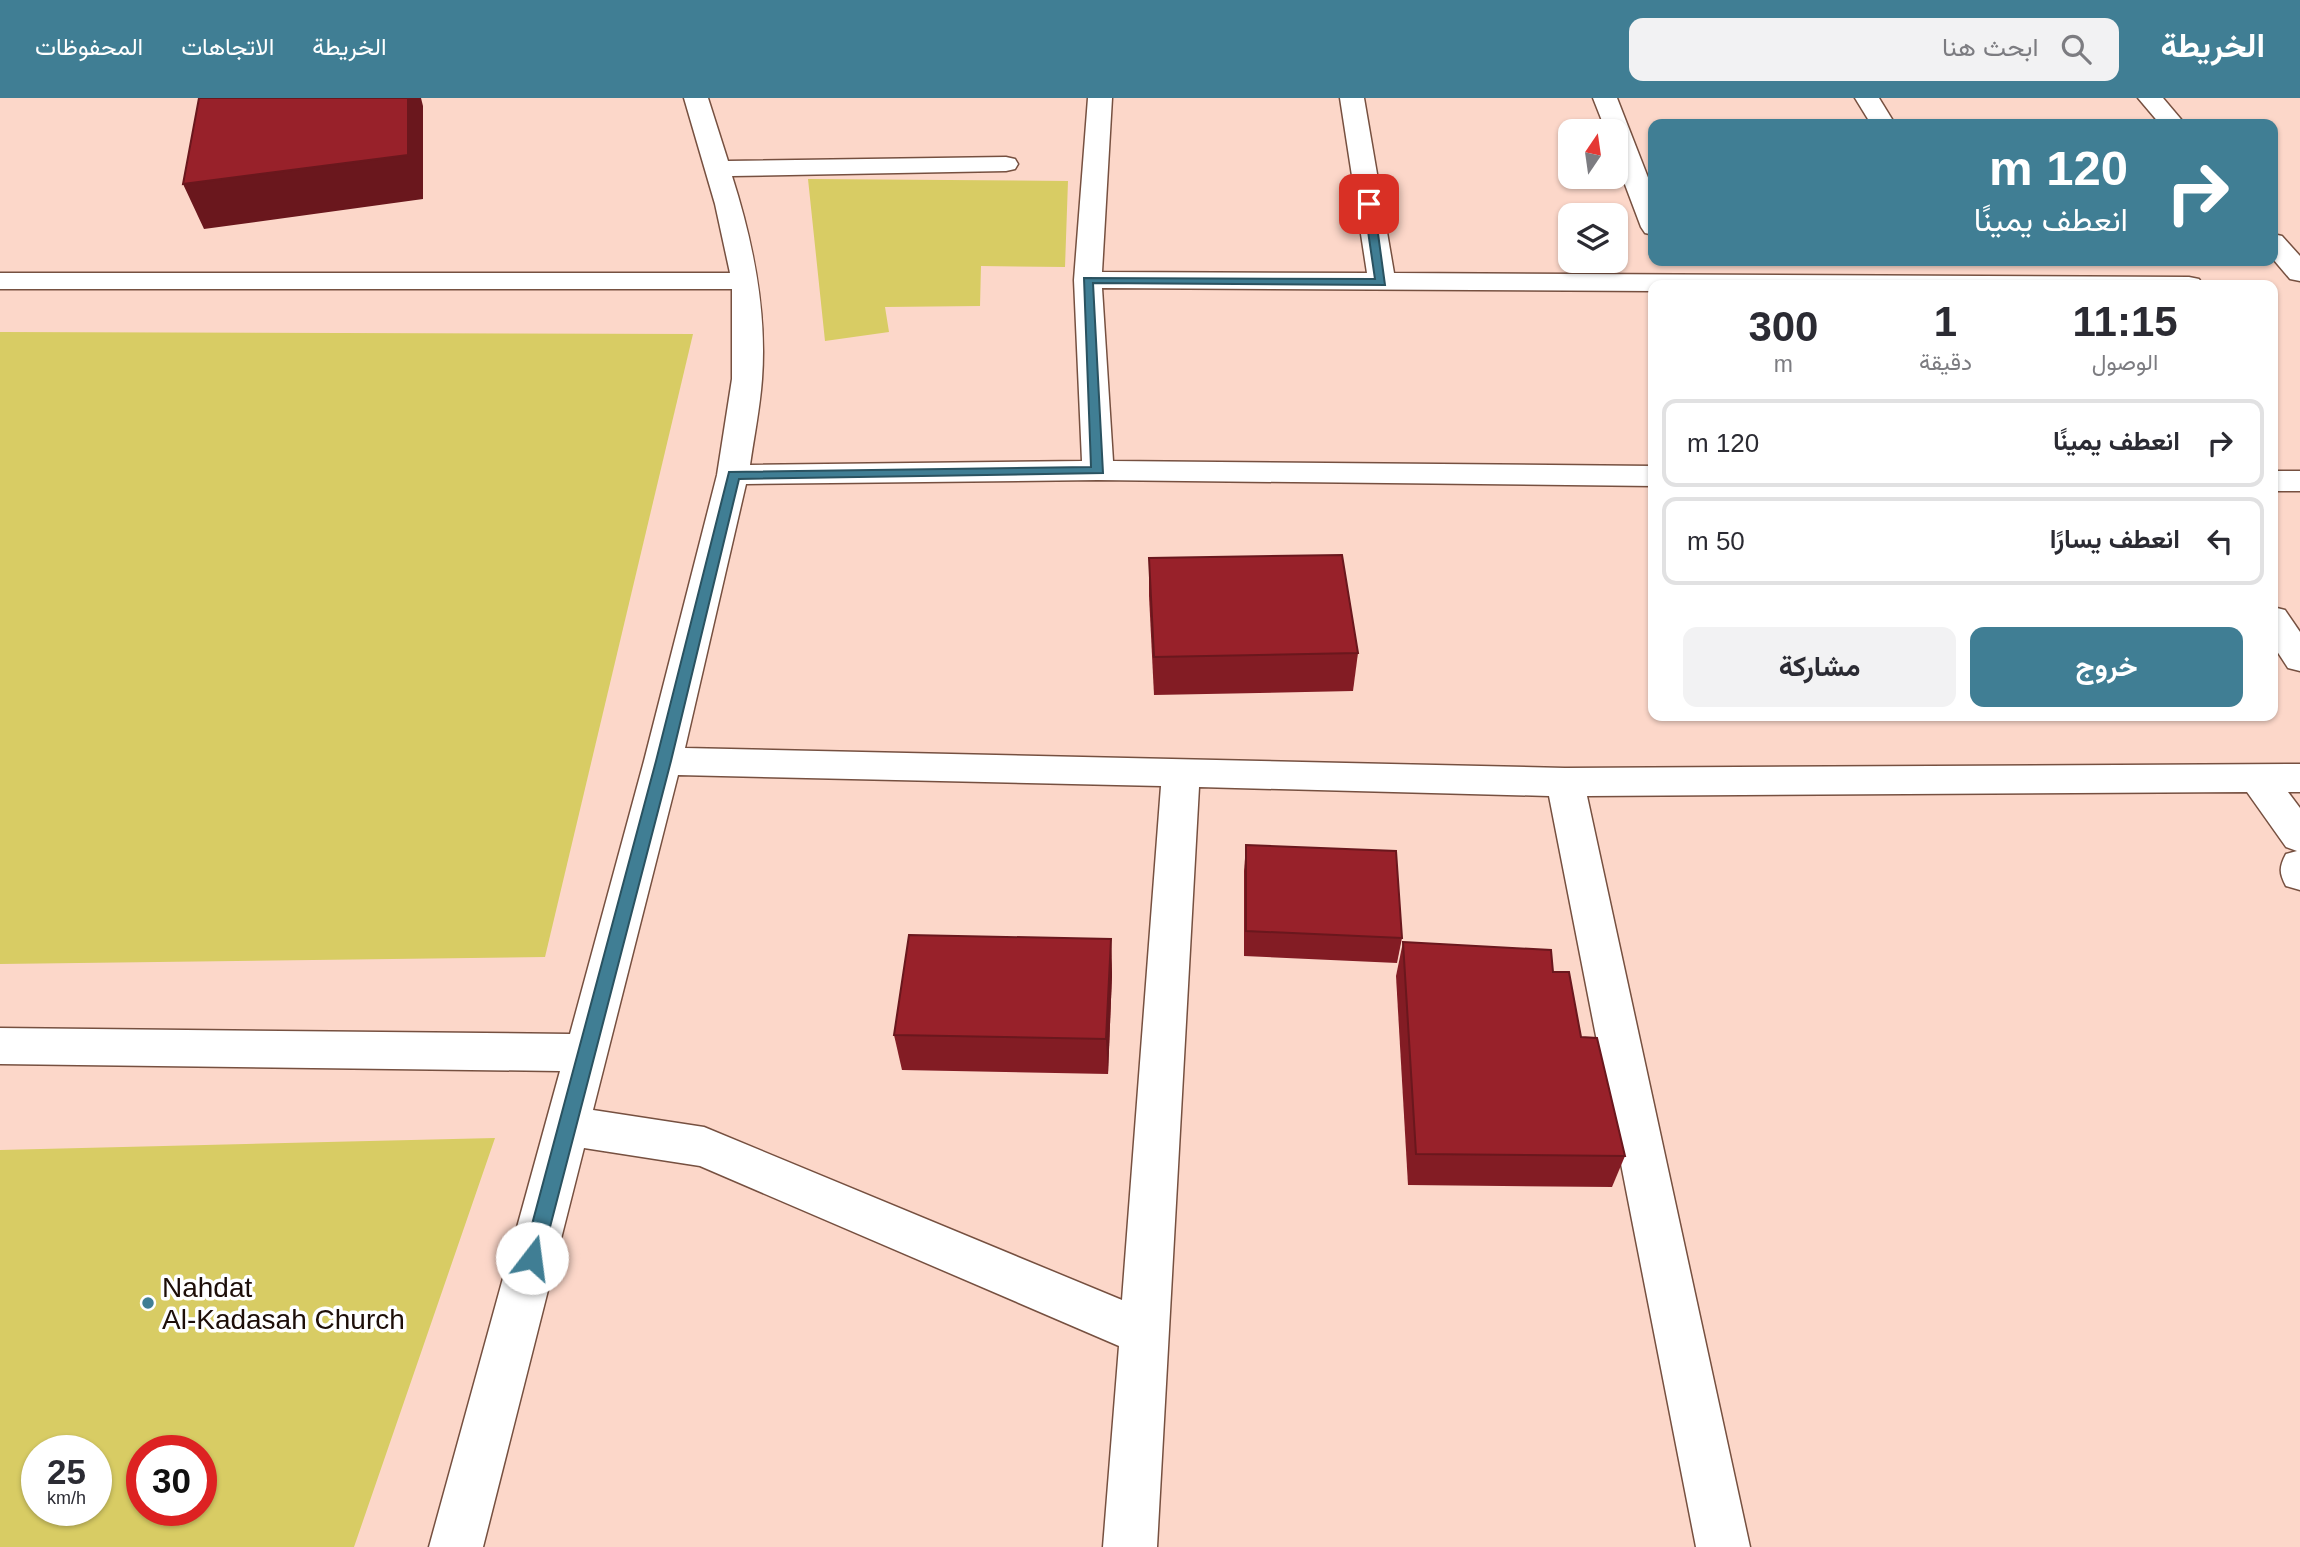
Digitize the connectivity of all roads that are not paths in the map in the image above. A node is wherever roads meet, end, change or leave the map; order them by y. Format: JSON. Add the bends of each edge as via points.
{"nodes":[{"id":1,"x":696,"y":98,"type":"edge"},
{"id":2,"x":1100,"y":98,"type":"edge"},
{"id":3,"x":1352,"y":98,"type":"edge"},
{"id":4,"x":1605,"y":98,"type":"edge"},
{"id":5,"x":1867,"y":98,"type":"edge"},
{"id":6,"x":2150,"y":98,"type":"edge"},
{"id":7,"x":1880,"y":119,"type":"edge"},
{"id":8,"x":2169,"y":119,"type":"edge"},
{"id":9,"x":1006,"y":164,"type":"dead end"},
{"id":10,"x":717,"y":169,"type":"junction"},
{"id":11,"x":1648,"y":211,"type":"edge"},
{"id":12,"x":2278,"y":248,"type":"edge"},
{"id":13,"x":1671,"y":272,"type":"edge"},
{"id":14,"x":2300,"y":273,"type":"edge"},
{"id":15,"x":1088,"y":280,"type":"junction"},
{"id":16,"x":1833,"y":280,"type":"edge"},
{"id":17,"x":0,"y":281,"type":"edge"},
{"id":18,"x":745,"y":281,"type":"junction"},
{"id":19,"x":1381,"y":283,"type":"junction"},
{"id":20,"x":2278,"y":286,"type":"edge"},
{"id":21,"x":2300,"y":286,"type":"edge"},
{"id":22,"x":1098,"y":470,"type":"junction"},
{"id":23,"x":733,"y":475,"type":"junction"},
{"id":24,"x":1648,"y":476,"type":"edge"},
{"id":25,"x":2278,"y":481,"type":"edge"},
{"id":26,"x":2300,"y":481,"type":"edge"},
{"id":27,"x":2278,"y":626,"type":"edge"},
{"id":28,"x":2300,"y":659,"type":"edge"},
{"id":29,"x":663,"y":761,"type":"junction"},
{"id":30,"x":1181,"y":772,"type":"junction"},
{"id":31,"x":2257,"y":778,"type":"junction"},
{"id":32,"x":2300,"y":778,"type":"edge"},
{"id":33,"x":1565,"y":782,"type":"junction"},
{"id":34,"x":2300,"y":837,"type":"edge"},
{"id":35,"x":2300,"y":865,"type":"edge"},
{"id":36,"x":2300,"y":875,"type":"edge"},
{"id":37,"x":0,"y":1046,"type":"edge"},
{"id":38,"x":586,"y":1053,"type":"junction"},
{"id":39,"x":567,"y":1126,"type":"junction"},
{"id":40,"x":1144,"y":1333,"type":"junction"},
{"id":41,"x":456,"y":1547,"type":"edge"},
{"id":42,"x":1130,"y":1547,"type":"edge"},
{"id":43,"x":1723,"y":1547,"type":"edge"}],
"edges":[{"from":1,"to":10,"type":"street"},
{"from":2,"to":15,"type":"street"},
{"from":3,"to":19,"type":"street"},
{"from":4,"to":11,"type":"street"},
{"from":5,"to":7,"type":"street"},
{"from":6,"to":8,"type":"street"},
{"from":9,"to":10,"type":"street"},
{"from":10,"to":18,"type":"street"},
{"from":12,"to":14,"type":"street"},
{"from":13,"to":16,"type":"street"},
{"from":13,"to":19,"type":"street"},
{"from":15,"to":19,"type":"street"},
{"from":15,"to":22,"type":"street"},
{"from":17,"to":18,"type":"street"},
{"from":18,"to":23,"type":"street","via":[[747,379]]},
{"from":20,"to":21,"type":"street"},
{"from":22,"to":23,"type":"street"},
{"from":22,"to":24,"type":"street"},
{"from":23,"to":29,"type":"street"},
{"from":25,"to":26,"type":"street"},
{"from":27,"to":28,"type":"street"},
{"from":29,"to":30,"type":"street"},
{"from":29,"to":38,"type":"street"},
{"from":30,"to":33,"type":"street"},
{"from":30,"to":40,"type":"street"},
{"from":31,"to":32,"type":"street"},
{"from":31,"to":33,"type":"street"},
{"from":31,"to":34,"type":"street"},
{"from":33,"to":43,"type":"street"},
{"from":35,"to":36,"type":"street"},
{"from":37,"to":38,"type":"street"},
{"from":38,"to":39,"type":"street"},
{"from":39,"to":40,"type":"street","via":[[704,1147]]},
{"from":39,"to":41,"type":"street"},
{"from":40,"to":42,"type":"street"}]}
